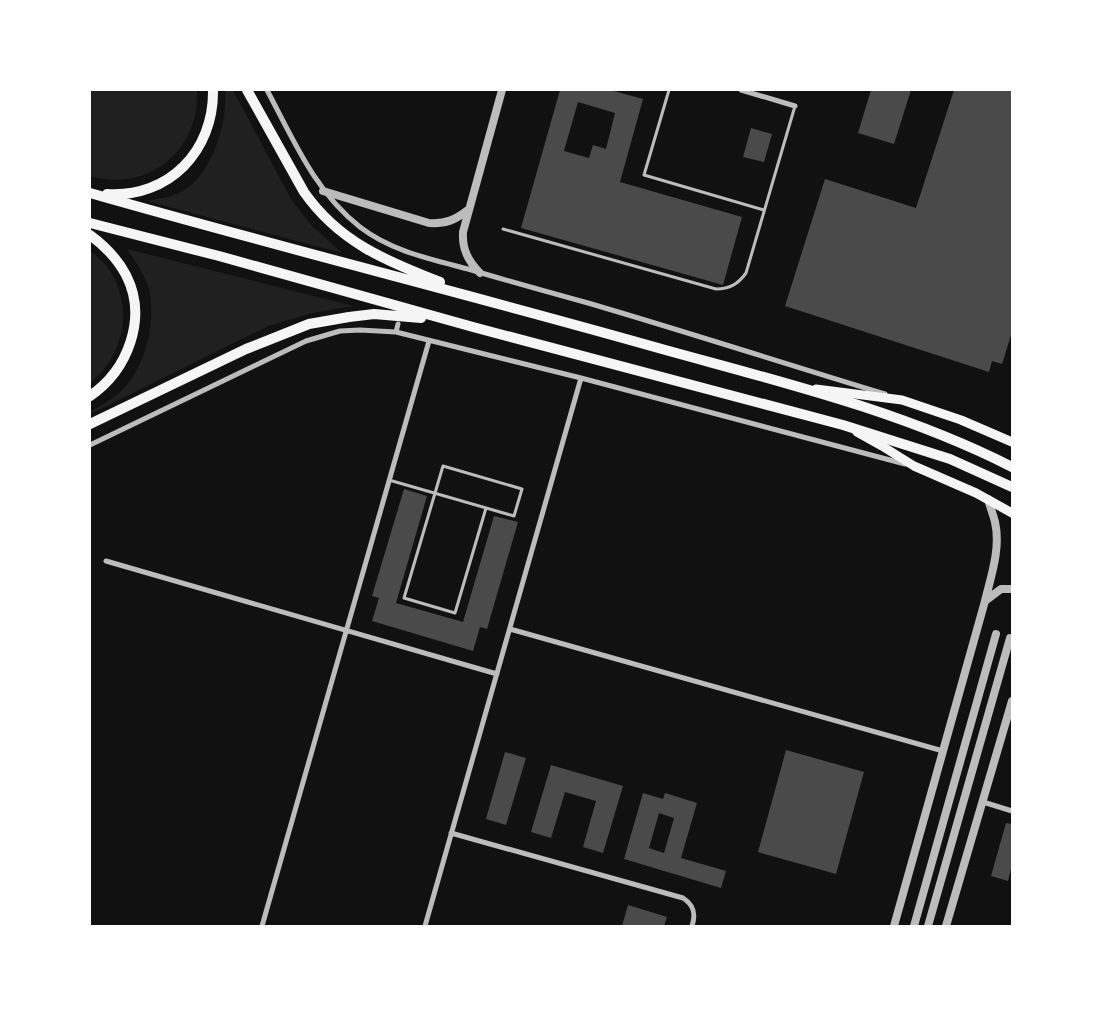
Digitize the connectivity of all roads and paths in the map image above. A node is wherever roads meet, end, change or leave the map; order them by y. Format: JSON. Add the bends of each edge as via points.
{"nodes":[{"id":1,"x":213,"y":90,"type":"edge"},
{"id":2,"x":247,"y":90,"type":"edge"},
{"id":3,"x":267,"y":90,"type":"edge"},
{"id":4,"x":502,"y":90,"type":"edge"},
{"id":5,"x":669,"y":90,"type":"edge"},
{"id":6,"x":741,"y":90,"type":"edge"},
{"id":7,"x":795,"y":106,"type":"joint"},
{"id":8,"x":323,"y":191,"type":"junction"},
{"id":9,"x":90,"y":193,"type":"edge"},
{"id":10,"x":468,"y":210,"type":"junction"},
{"id":11,"x":764,"y":210,"type":"junction"},
{"id":12,"x":90,"y":223,"type":"edge"},
{"id":13,"x":503,"y":229,"type":"dead end"},
{"id":14,"x":90,"y":235,"type":"edge"},
{"id":15,"x":417,"y":256,"type":"junction"},
{"id":16,"x":415,"y":263,"type":"dead end"},
{"id":17,"x":480,"y":273,"type":"junction"},
{"id":18,"x":481,"y":298,"type":"junction"},
{"id":19,"x":398,"y":324,"type":"dead end"},
{"id":20,"x":473,"y":327,"type":"junction"},
{"id":21,"x":396,"y":332,"type":"junction"},
{"id":22,"x":429,"y":341,"type":"junction"},
{"id":23,"x":581,"y":378,"type":"junction"},
{"id":24,"x":798,"y":387,"type":"junction"},
{"id":25,"x":90,"y":396,"type":"edge"},
{"id":26,"x":902,"y":400,"type":"junction"},
{"id":27,"x":90,"y":424,"type":"edge"},
{"id":28,"x":844,"y":425,"type":"junction"},
{"id":29,"x":1010,"y":439,"type":"edge"},
{"id":30,"x":90,"y":445,"type":"edge"},
{"id":31,"x":914,"y":466,"type":"junction"},
{"id":32,"x":1012,"y":467,"type":"edge"},
{"id":33,"x":389,"y":480,"type":"junction"},
{"id":34,"x":1012,"y":487,"type":"edge"},
{"id":35,"x":435,"y":493,"type":"junction"},
{"id":36,"x":988,"y":499,"type":"junction"},
{"id":37,"x":486,"y":508,"type":"junction"},
{"id":38,"x":1012,"y":513,"type":"edge"},
{"id":39,"x":106,"y":562,"type":"dead end"},
{"id":40,"x":1012,"y":589,"type":"edge"},
{"id":41,"x":986,"y":601,"type":"junction"},
{"id":42,"x":510,"y":629,"type":"junction"},
{"id":43,"x":346,"y":630,"type":"junction"},
{"id":44,"x":996,"y":634,"type":"dead end"},
{"id":45,"x":1010,"y":638,"type":"dead end"},
{"id":46,"x":497,"y":674,"type":"junction"},
{"id":47,"x":1012,"y":701,"type":"edge"},
{"id":48,"x":943,"y":751,"type":"junction"},
{"id":49,"x":982,"y":802,"type":"junction"},
{"id":50,"x":1012,"y":811,"type":"edge"},
{"id":51,"x":451,"y":833,"type":"junction"},
{"id":52,"x":262,"y":926,"type":"edge"},
{"id":53,"x":425,"y":926,"type":"edge"},
{"id":54,"x":692,"y":926,"type":"edge"},
{"id":55,"x":894,"y":926,"type":"edge"},
{"id":56,"x":914,"y":926,"type":"edge"},
{"id":57,"x":928,"y":926,"type":"edge"},
{"id":58,"x":946,"y":926,"type":"edge"}],
"edges":[{"from":1,"to":9,"type":"main road","via":[[210,122],[192,157],[179,171],[166,181],[139,192]]},
{"from":2,"to":18,"type":"main road","via":[[315,208],[343,234],[392,263]]},
{"from":3,"to":8,"type":"street"},
{"from":4,"to":10,"type":"street"},
{"from":5,"to":11,"type":"lane","via":[[644,175]]},
{"from":6,"to":7,"type":"street"},
{"from":7,"to":11,"type":"lane"},
{"from":8,"to":10,"type":"street","via":[[429,223],[447,223]]},
{"from":8,"to":15,"type":"street","via":[[346,216],[368,232]]},
{"from":9,"to":18,"type":"main road","via":[[229,233]]},
{"from":10,"to":17,"type":"street","via":[[463,232],[464,250]]},
{"from":11,"to":13,"type":"lane","via":[[746,273],[740,281],[724,289]]},
{"from":12,"to":20,"type":"main road"},
{"from":14,"to":25,"type":"main road","via":[[116,259],[126,275],[134,307],[131,345],[123,362],[112,378]]},
{"from":15,"to":16,"type":"street"},
{"from":15,"to":17,"type":"street"},
{"from":17,"to":26,"type":"street"},
{"from":18,"to":24,"type":"main road"},
{"from":19,"to":21,"type":"street"},
{"from":20,"to":27,"type":"main road","via":[[382,315],[309,324],[246,349]]},
{"from":20,"to":28,"type":"main road"},
{"from":21,"to":22,"type":"street"},
{"from":21,"to":30,"type":"street","via":[[340,331],[306,341]]},
{"from":22,"to":23,"type":"street"},
{"from":22,"to":33,"type":"street"},
{"from":23,"to":31,"type":"street"},
{"from":23,"to":42,"type":"street"},
{"from":24,"to":26,"type":"main road"},
{"from":24,"to":32,"type":"main road","via":[[907,422]]},
{"from":26,"to":29,"type":"main road"},
{"from":28,"to":31,"type":"main road"},
{"from":28,"to":34,"type":"main road","via":[[950,459]]},
{"from":31,"to":36,"type":"main road"},
{"from":33,"to":35,"type":"lane"},
{"from":33,"to":43,"type":"street"},
{"from":35,"to":37,"type":"lane"},
{"from":35,"to":37,"type":"lane","via":[[443,466],[522,489],[514,516]]},
{"from":35,"to":37,"type":"lane","via":[[404,598],[455,613]]},
{"from":36,"to":38,"type":"main road"},
{"from":36,"to":41,"type":"street","via":[[996,537],[995,562]]},
{"from":39,"to":43,"type":"street"},
{"from":40,"to":41,"type":"street","via":[[1001,589]]},
{"from":41,"to":48,"type":"street"},
{"from":42,"to":46,"type":"street"},
{"from":42,"to":48,"type":"street"},
{"from":43,"to":46,"type":"street"},
{"from":43,"to":52,"type":"street"},
{"from":44,"to":56,"type":"street"},
{"from":45,"to":57,"type":"street"},
{"from":46,"to":51,"type":"street"},
{"from":47,"to":49,"type":"street"},
{"from":48,"to":55,"type":"street"},
{"from":49,"to":50,"type":"street"},
{"from":49,"to":58,"type":"street"},
{"from":51,"to":53,"type":"street"},
{"from":51,"to":54,"type":"street","via":[[683,898],[694,910]]}]}
